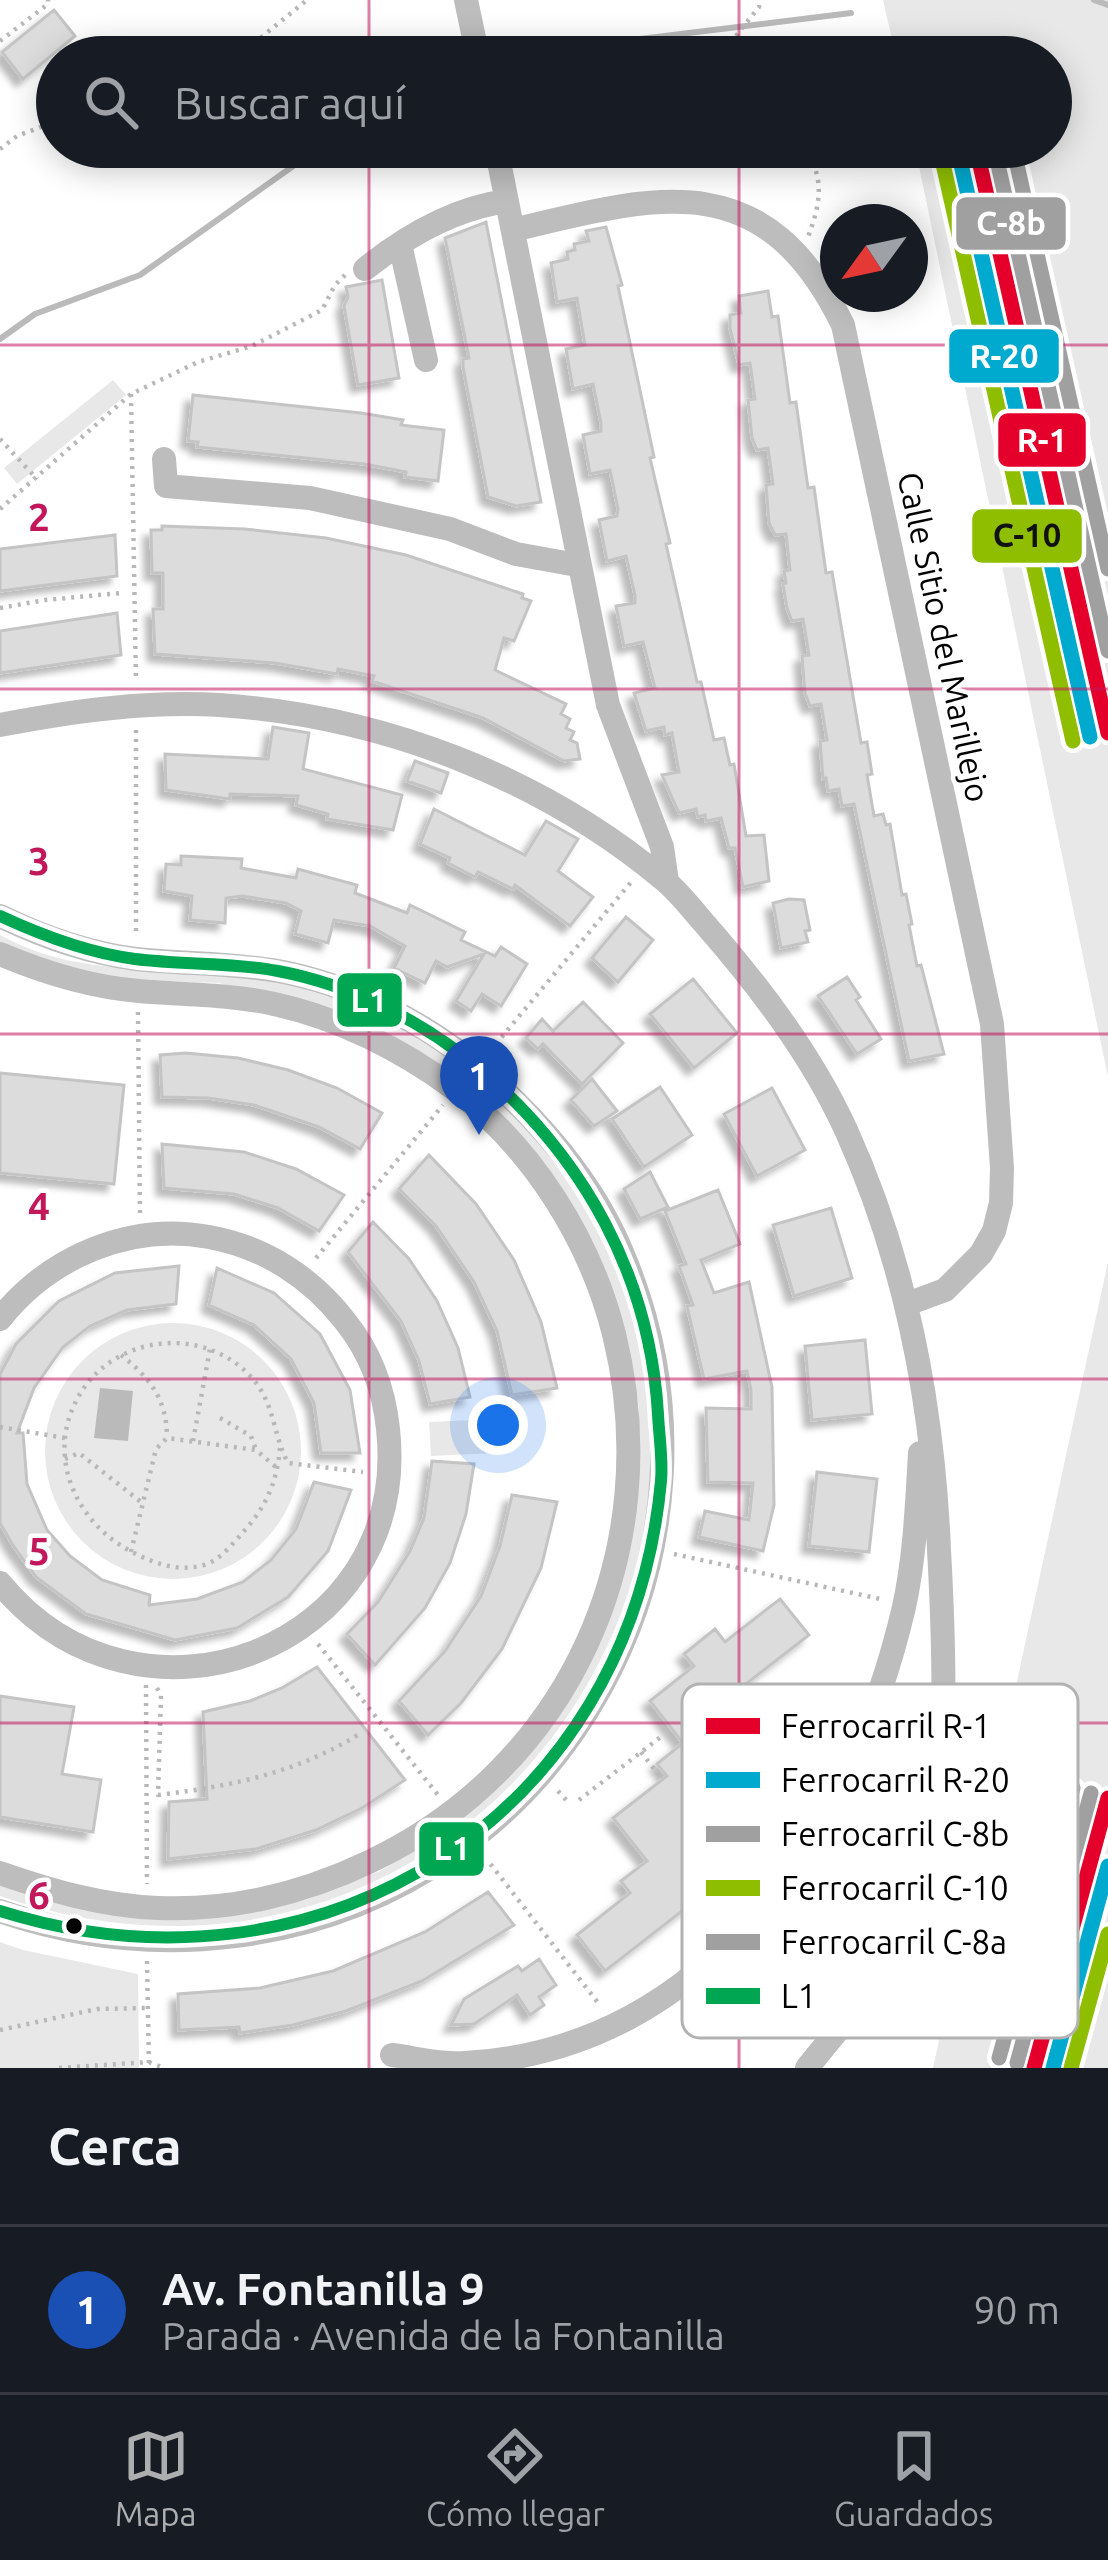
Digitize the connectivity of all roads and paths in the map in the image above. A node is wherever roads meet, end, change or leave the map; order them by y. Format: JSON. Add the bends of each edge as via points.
{"nodes":[{"id":1,"x":48,"y":0,"type":"edge"},
{"id":2,"x":307,"y":0,"type":"edge"},
{"id":3,"x":466,"y":0,"type":"edge"},
{"id":4,"x":760,"y":0,"type":"edge"},
{"id":5,"x":263,"y":36,"type":"edge"},
{"id":6,"x":474,"y":36,"type":"edge"},
{"id":7,"x":736,"y":36,"type":"edge"},
{"id":8,"x":0,"y":40,"type":"edge"},
{"id":9,"x":36,"y":129,"type":"edge"},
{"id":10,"x":0,"y":149,"type":"edge"},
{"id":11,"x":500,"y":168,"type":"edge"},
{"id":12,"x":818,"y":168,"type":"edge"},
{"id":13,"x":505,"y":194,"type":"junction"},
{"id":14,"x":513,"y":230,"type":"junction"},
{"id":15,"x":400,"y":244,"type":"junction"},
{"id":16,"x":801,"y":256,"type":"junction"},
{"id":17,"x":356,"y":271,"type":"joint"},
{"id":18,"x":426,"y":360,"type":"dead end"},
{"id":19,"x":131,"y":394,"type":"junction"},
{"id":20,"x":0,"y":439,"type":"edge"},
{"id":21,"x":164,"y":459,"type":"dead end"},
{"id":22,"x":37,"y":479,"type":"junction"},
{"id":23,"x":0,"y":509,"type":"edge"},
{"id":24,"x":578,"y":565,"type":"junction"},
{"id":25,"x":121,"y":593,"type":"dead end"},
{"id":26,"x":0,"y":608,"type":"edge"},
{"id":27,"x":136,"y":671,"type":"dead end"},
{"id":28,"x":0,"y":725,"type":"edge"},
{"id":29,"x":136,"y":729,"type":"dead end"},
{"id":30,"x":632,"y":880,"type":"dead end"},
{"id":31,"x":667,"y":882,"type":"junction"},
{"id":32,"x":0,"y":916,"type":"edge"},
{"id":33,"x":136,"y":924,"type":"dead end"},
{"id":34,"x":0,"y":954,"type":"edge"},
{"id":35,"x":138,"y":1028,"type":"dead end"},
{"id":36,"x":498,"y":1041,"type":"dead end"},
{"id":37,"x":432,"y":1117,"type":"dead end"},
{"id":38,"x":140,"y":1211,"type":"dead end"},
{"id":39,"x":321,"y":1252,"type":"dead end"},
{"id":40,"x":908,"y":1304,"type":"junction"},
{"id":41,"x":0,"y":1318,"type":"edge"},
{"id":42,"x":210,"y":1349,"type":"junction"},
{"id":43,"x":121,"y":1354,"type":"junction"},
{"id":44,"x":923,"y":1391,"type":"junction"},
{"id":45,"x":220,"y":1418,"type":"dead end"},
{"id":46,"x":0,"y":1427,"type":"edge"},
{"id":47,"x":65,"y":1438,"type":"junction"},
{"id":48,"x":167,"y":1438,"type":"junction"},
{"id":49,"x":193,"y":1441,"type":"junction"},
{"id":50,"x":280,"y":1448,"type":"junction"},
{"id":51,"x":256,"y":1450,"type":"junction"},
{"id":52,"x":65,"y":1459,"type":"junction"},
{"id":53,"x":278,"y":1468,"type":"junction"},
{"id":54,"x":388,"y":1475,"type":"junction"},
{"id":55,"x":141,"y":1502,"type":"junction"},
{"id":56,"x":654,"y":1549,"type":"junction"},
{"id":57,"x":131,"y":1552,"type":"junction"},
{"id":58,"x":0,"y":1583,"type":"edge"},
{"id":59,"x":904,"y":1605,"type":"junction"},
{"id":60,"x":146,"y":1667,"type":"junction"},
{"id":61,"x":881,"y":1684,"type":"edge"},
{"id":62,"x":941,"y":1684,"type":"edge"},
{"id":63,"x":362,"y":1733,"type":"dead end"},
{"id":64,"x":662,"y":1736,"type":"dead end"},
{"id":65,"x":641,"y":1752,"type":"junction"},
{"id":66,"x":662,"y":1779,"type":"dead end"},
{"id":67,"x":579,"y":1800,"type":"dead end"},
{"id":68,"x":0,"y":1873,"type":"edge"},
{"id":69,"x":147,"y":1907,"type":"junction"},
{"id":70,"x":0,"y":1911,"type":"edge"},
{"id":71,"x":147,"y":1940,"type":"junction"},
{"id":72,"x":682,"y":1986,"type":"edge"},
{"id":73,"x":148,"y":2008,"type":"junction"},
{"id":74,"x":0,"y":2030,"type":"edge"},
{"id":75,"x":831,"y":2038,"type":"edge"},
{"id":76,"x":392,"y":2055,"type":"dead end"},
{"id":77,"x":149,"y":2065,"type":"edge"},
{"id":78,"x":82,"y":2066,"type":"edge"},
{"id":79,"x":59,"y":2068,"type":"edge"},
{"id":80,"x":164,"y":2068,"type":"edge"},
{"id":81,"x":807,"y":2068,"type":"edge"}],
"edges":[{"from":1,"to":8,"type":"path"},
{"from":2,"to":5,"type":"path"},
{"from":3,"to":6,"type":"street"},
{"from":4,"to":7,"type":"path"},
{"from":9,"to":10,"type":"path"},
{"from":11,"to":13,"type":"street"},
{"from":12,"to":16,"type":"path","via":[[819,206]]},
{"from":13,"to":14,"type":"street"},
{"from":13,"to":15,"type":"street"},
{"from":14,"to":16,"type":"street","name":"Calle Sitio del Marillejo","via":[[664,198],[748,216]]},
{"from":14,"to":24,"type":"street"},
{"from":15,"to":17,"type":"street"},
{"from":15,"to":18,"type":"street"},
{"from":16,"to":40,"type":"street","name":"Calle Sitio del Marillejo","via":[[843,325],[992,1024],[1002,1168],[994,1231],[966,1273]]},
{"from":17,"to":19,"type":"path","via":[[335,285],[322,310]]},
{"from":19,"to":22,"type":"path"},
{"from":19,"to":27,"type":"path"},
{"from":20,"to":22,"type":"path"},
{"from":21,"to":24,"type":"street","via":[[166,486],[310,498]]},
{"from":22,"to":23,"type":"path"},
{"from":24,"to":31,"type":"street","via":[[608,705],[662,847]]},
{"from":25,"to":26,"type":"path"},
{"from":28,"to":31,"type":"street","via":[[136,705],[218,705],[379,731],[531,791]]},
{"from":29,"to":33,"type":"path"},
{"from":30,"to":36,"type":"path"},
{"from":31,"to":40,"type":"street","via":[[801,1048],[845,1129]]},
{"from":32,"to":56,"type":"street","via":[[86,949],[283,972],[352,995],[420,1026],[512,1098],[597,1204],[647,1321],[664,1473]]},
{"from":34,"to":69,"type":"street","via":[[90,985],[274,1004],[340,1024],[457,1090],[535,1169],[568,1220],[604,1295],[624,1376],[631,1460],[604,1606],[544,1721],[501,1771],[434,1826],[338,1877],[255,1900]]},
{"from":35,"to":38,"type":"path"},
{"from":37,"to":39,"type":"path"},
{"from":40,"to":44,"type":"street"},
{"from":41,"to":54,"type":"street","via":[[58,1265],[112,1242],[184,1234],[265,1254],[302,1276],[356,1335],[386,1410]]},
{"from":42,"to":43,"type":"path","via":[[154,1343]]},
{"from":42,"to":49,"type":"path"},
{"from":42,"to":50,"type":"path","via":[[241,1367],[265,1395]]},
{"from":43,"to":47,"type":"path","via":[[87,1383]]},
{"from":43,"to":48,"type":"path","via":[[159,1395]]},
{"from":44,"to":59,"type":"street"},
{"from":44,"to":62,"type":"street","via":[[937,1501]]},
{"from":45,"to":51,"type":"path","via":[[251,1436]]},
{"from":46,"to":47,"type":"path"},
{"from":47,"to":52,"type":"path"},
{"from":48,"to":49,"type":"path"},
{"from":48,"to":55,"type":"path","via":[[156,1449]]},
{"from":49,"to":51,"type":"path"},
{"from":50,"to":53,"type":"path"},
{"from":50,"to":54,"type":"path","via":[[288,1462]]},
{"from":51,"to":53,"type":"path"},
{"from":52,"to":55,"type":"path","via":[[79,1453]]},
{"from":52,"to":57,"type":"path","via":[[86,1516]]},
{"from":53,"to":57,"type":"path","via":[[264,1507],[218,1558],[181,1568]]},
{"from":54,"to":60,"type":"street","via":[[358,1566],[304,1625],[245,1657]]},
{"from":55,"to":57,"type":"path"},
{"from":56,"to":59,"type":"path"},
{"from":56,"to":71,"type":"street","via":[[635,1617],[582,1721],[524,1794],[472,1840],[407,1881],[319,1919],[206,1940]]},
{"from":58,"to":60,"type":"street","via":[[62,1638]]},
{"from":59,"to":61,"type":"street"},
{"from":60,"to":63,"type":"path","via":[[161,1695],[158,1795],[288,1771]]},
{"from":60,"to":69,"type":"path"},
{"from":64,"to":65,"type":"path"},
{"from":65,"to":66,"type":"path"},
{"from":65,"to":67,"type":"path"},
{"from":68,"to":69,"type":"street","via":[[80,1898]]},
{"from":70,"to":71,"type":"street"},
{"from":71,"to":73,"type":"path"},
{"from":72,"to":76,"type":"street","via":[[616,2026],[536,2054],[461,2064]]},
{"from":73,"to":74,"type":"path","via":[[98,2009]]},
{"from":73,"to":77,"type":"path"},
{"from":75,"to":81,"type":"street"},
{"from":77,"to":78,"type":"path"},
{"from":77,"to":80,"type":"path"},
{"from":78,"to":79,"type":"path"}]}
